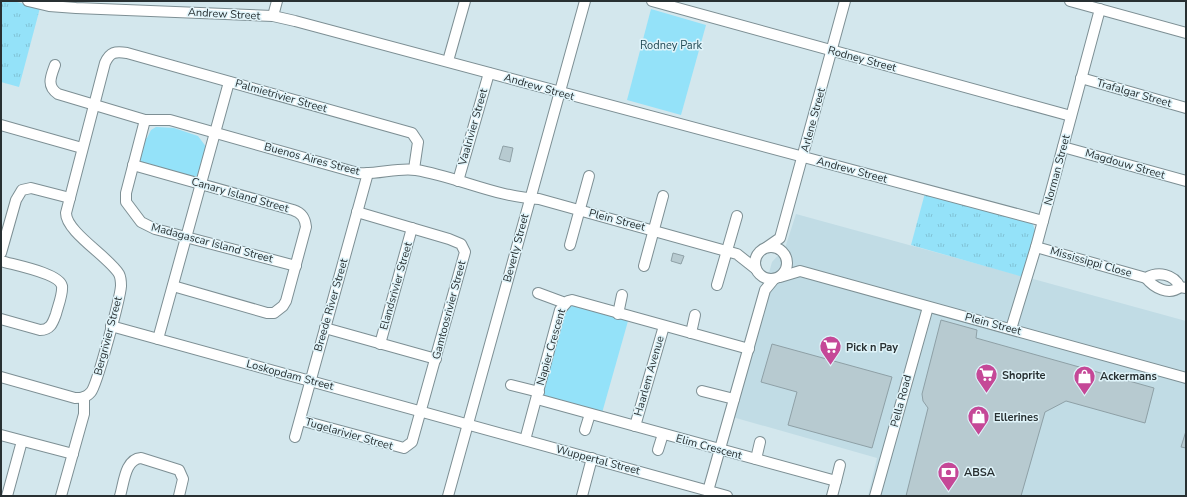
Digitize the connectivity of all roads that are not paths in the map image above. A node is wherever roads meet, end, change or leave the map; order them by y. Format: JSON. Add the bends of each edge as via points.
{"nodes":[{"id":1,"x":28,"y":1,"type":"edge"},
{"id":2,"x":277,"y":1,"type":"edge"},
{"id":3,"x":465,"y":1,"type":"edge"},
{"id":4,"x":585,"y":1,"type":"edge"},
{"id":5,"x":652,"y":1,"type":"edge"},
{"id":6,"x":844,"y":1,"type":"edge"},
{"id":7,"x":1070,"y":1,"type":"edge"},
{"id":8,"x":62,"y":4,"type":"edge"},
{"id":9,"x":1100,"y":9,"type":"junction"},
{"id":10,"x":273,"y":16,"type":"junction"},
{"id":11,"x":1186,"y":33,"type":"edge"},
{"id":12,"x":831,"y":51,"type":"junction"},
{"id":13,"x":113,"y":53,"type":"joint"},
{"id":14,"x":448,"y":61,"type":"junction"},
{"id":15,"x":55,"y":64,"type":"dead end"},
{"id":16,"x":488,"y":73,"type":"junction"},
{"id":17,"x":1081,"y":78,"type":"junction"},
{"id":18,"x":229,"y":82,"type":"junction"},
{"id":19,"x":560,"y":93,"type":"junction"},
{"id":20,"x":94,"y":105,"type":"junction"},
{"id":21,"x":1186,"y":108,"type":"edge"},
{"id":22,"x":1071,"y":116,"type":"junction"},
{"id":23,"x":145,"y":120,"type":"junction"},
{"id":24,"x":1,"y":125,"type":"edge"},
{"id":25,"x":215,"y":132,"type":"junction"},
{"id":26,"x":1063,"y":147,"type":"junction"},
{"id":27,"x":82,"y":148,"type":"junction"},
{"id":28,"x":803,"y":157,"type":"junction"},
{"id":29,"x":133,"y":166,"type":"junction"},
{"id":30,"x":414,"y":169,"type":"junction"},
{"id":31,"x":368,"y":174,"type":"junction"},
{"id":32,"x":589,"y":176,"type":"dead end"},
{"id":33,"x":458,"y":181,"type":"junction"},
{"id":34,"x":1186,"y":181,"type":"edge"},
{"id":35,"x":202,"y":184,"type":"junction"},
{"id":36,"x":663,"y":196,"type":"dead end"},
{"id":37,"x":70,"y":198,"type":"junction"},
{"id":38,"x":530,"y":199,"type":"junction"},
{"id":39,"x":580,"y":210,"type":"junction"},
{"id":40,"x":357,"y":212,"type":"junction"},
{"id":41,"x":737,"y":216,"type":"dead end"},
{"id":42,"x":1043,"y":221,"type":"junction"},
{"id":43,"x":412,"y":228,"type":"junction"},
{"id":44,"x":654,"y":231,"type":"junction"},
{"id":45,"x":187,"y":237,"type":"junction"},
{"id":46,"x":780,"y":238,"type":"junction"},
{"id":47,"x":570,"y":245,"type":"dead end"},
{"id":48,"x":1036,"y":247,"type":"junction"},
{"id":49,"x":764,"y":248,"type":"junction"},
{"id":50,"x":727,"y":251,"type":"junction"},
{"id":51,"x":1,"y":252,"type":"edge"},
{"id":52,"x":737,"y":254,"type":"junction"},
{"id":53,"x":787,"y":258,"type":"junction"},
{"id":54,"x":1,"y":261,"type":"edge"},
{"id":55,"x":296,"y":266,"type":"junction"},
{"id":56,"x":644,"y":266,"type":"dead end"},
{"id":57,"x":758,"y":271,"type":"junction"},
{"id":58,"x":800,"y":271,"type":"junction"},
{"id":59,"x":777,"y":278,"type":"junction"},
{"id":60,"x":1146,"y":278,"type":"junction"},
{"id":61,"x":717,"y":285,"type":"dead end"},
{"id":62,"x":173,"y":286,"type":"junction"},
{"id":63,"x":1183,"y":287,"type":"edge"},
{"id":64,"x":765,"y":290,"type":"junction"},
{"id":65,"x":538,"y":293,"type":"dead end"},
{"id":66,"x":622,"y":295,"type":"dead end"},
{"id":67,"x":565,"y":303,"type":"junction"},
{"id":68,"x":928,"y":307,"type":"junction"},
{"id":69,"x":618,"y":314,"type":"junction"},
{"id":70,"x":695,"y":315,"type":"dead end"},
{"id":71,"x":1,"y":319,"type":"edge"},
{"id":72,"x":111,"y":326,"type":"junction"},
{"id":73,"x":664,"y":326,"type":"junction"},
{"id":74,"x":325,"y":328,"type":"junction"},
{"id":75,"x":1012,"y":330,"type":"junction"},
{"id":76,"x":691,"y":333,"type":"junction"},
{"id":77,"x":158,"y":339,"type":"junction"},
{"id":78,"x":380,"y":344,"type":"junction"},
{"id":79,"x":749,"y":348,"type":"junction"},
{"id":80,"x":436,"y":360,"type":"junction"},
{"id":81,"x":1,"y":377,"type":"edge"},
{"id":82,"x":1186,"y":378,"type":"edge"},
{"id":83,"x":310,"y":380,"type":"junction"},
{"id":84,"x":511,"y":385,"type":"dead end"},
{"id":85,"x":702,"y":391,"type":"dead end"},
{"id":86,"x":538,"y":395,"type":"junction"},
{"id":87,"x":84,"y":397,"type":"junction"},
{"id":88,"x":734,"y":399,"type":"junction"},
{"id":89,"x":421,"y":412,"type":"junction"},
{"id":90,"x":590,"y":414,"type":"junction"},
{"id":91,"x":300,"y":420,"type":"junction"},
{"id":92,"x":468,"y":424,"type":"junction"},
{"id":93,"x":635,"y":426,"type":"junction"},
{"id":94,"x":585,"y":430,"type":"dead end"},
{"id":95,"x":663,"y":434,"type":"junction"},
{"id":96,"x":1,"y":435,"type":"edge"},
{"id":97,"x":295,"y":437,"type":"dead end"},
{"id":98,"x":525,"y":440,"type":"junction"},
{"id":99,"x":22,"y":441,"type":"junction"},
{"id":100,"x":760,"y":442,"type":"dead end"},
{"id":101,"x":720,"y":449,"type":"junction"},
{"id":102,"x":658,"y":450,"type":"dead end"},
{"id":103,"x":73,"y":454,"type":"junction"},
{"id":104,"x":592,"y":458,"type":"junction"},
{"id":105,"x":756,"y":459,"type":"junction"},
{"id":106,"x":840,"y":464,"type":"dead end"},
{"id":107,"x":836,"y":481,"type":"junction"},
{"id":108,"x":708,"y":491,"type":"junction"},
{"id":109,"x":7,"y":496,"type":"edge"},
{"id":110,"x":62,"y":496,"type":"edge"},
{"id":111,"x":120,"y":496,"type":"edge"},
{"id":112,"x":179,"y":496,"type":"edge"},
{"id":113,"x":448,"y":496,"type":"edge"},
{"id":114,"x":582,"y":496,"type":"edge"},
{"id":115,"x":727,"y":496,"type":"edge"},
{"id":116,"x":832,"y":496,"type":"edge"},
{"id":117,"x":875,"y":496,"type":"edge"}],
"edges":[{"from":1,"to":8,"type":"street","name":"Andrew Street"},
{"from":2,"to":10,"type":"street"},
{"from":3,"to":14,"type":"street"},
{"from":4,"to":19,"type":"street","name":"Beverly Street"},
{"from":5,"to":12,"type":"street","name":"Rodney Street"},
{"from":6,"to":12,"type":"street","name":"Arlene Street"},
{"from":7,"to":9,"type":"street"},
{"from":8,"to":10,"type":"street","name":"Andrew Street"},
{"from":9,"to":11,"type":"street"},
{"from":9,"to":17,"type":"street","name":"Norman Street"},
{"from":10,"to":14,"type":"street","name":"Andrew Street"},
{"from":12,"to":22,"type":"street","name":"Rodney Street"},
{"from":12,"to":28,"type":"street","name":"Arlene Street"},
{"from":13,"to":18,"type":"street","name":"Palmietrivier Street","via":[[127,54]]},
{"from":13,"to":20,"type":"street","name":"Bergrivier Street","via":[[105,63]]},
{"from":14,"to":16,"type":"street","name":"Andrew Street"},
{"from":15,"to":20,"type":"street","name":"Buenos Aires Street","via":[[50,80],[55,92]]},
{"from":16,"to":19,"type":"street","name":"Andrew Street"},
{"from":16,"to":33,"type":"street","name":"Vaalrivier Street"},
{"from":17,"to":21,"type":"street","name":"Trafalgar Street"},
{"from":17,"to":22,"type":"street","name":"Norman Street"},
{"from":18,"to":25,"type":"street"},
{"from":18,"to":30,"type":"street","name":"Palmietrivier Street","via":[[412,133],[418,142]]},
{"from":19,"to":28,"type":"street","name":"Andrew Street"},
{"from":19,"to":38,"type":"street","name":"Beverly Street"},
{"from":20,"to":23,"type":"street","name":"Buenos Aires Street"},
{"from":20,"to":27,"type":"street","name":"Bergrivier Street"},
{"from":22,"to":26,"type":"street","name":"Norman Street"},
{"from":23,"to":25,"type":"street","name":"Buenos Aires Street","via":[[170,120]]},
{"from":23,"to":29,"type":"street","name":"Madagascar Island Street"},
{"from":24,"to":27,"type":"street"},
{"from":25,"to":31,"type":"street","name":"Buenos Aires Street"},
{"from":25,"to":35,"type":"street"},
{"from":26,"to":34,"type":"street","name":"Magdouw Street"},
{"from":26,"to":42,"type":"street","name":"Norman Street"},
{"from":27,"to":37,"type":"street","name":"Bergrivier Street"},
{"from":28,"to":42,"type":"street","name":"Andrew Street"},
{"from":28,"to":46,"type":"street","name":"Arlene Street"},
{"from":29,"to":35,"type":"street","name":"Canary Island Street"},
{"from":29,"to":45,"type":"street","name":"Madagascar Island Street","via":[[126,193],[129,207],[148,227]]},
{"from":30,"to":31,"type":"street","name":"Buenos Aires Street"},
{"from":30,"to":33,"type":"street","name":"Buenos Aires Street"},
{"from":31,"to":40,"type":"street","name":"Breede River Street"},
{"from":32,"to":39,"type":"street","name":"Plein Street"},
{"from":33,"to":38,"type":"street","name":"Buenos Aires Street"},
{"from":35,"to":45,"type":"street"},
{"from":35,"to":55,"type":"street","name":"Canary Island Street","via":[[298,212],[306,227]]},
{"from":36,"to":44,"type":"street","name":"Plein Street"},
{"from":37,"to":51,"type":"street","via":[[31,188],[22,190],[16,200]]},
{"from":37,"to":72,"type":"street","name":"Bergrivier Street","via":[[66,213],[68,222],[120,277],[121,287]]},
{"from":38,"to":39,"type":"street","name":"Plein Street"},
{"from":38,"to":92,"type":"street","name":"Beverly Street"},
{"from":39,"to":44,"type":"street","name":"Plein Street"},
{"from":39,"to":47,"type":"street","name":"Plein Street"},
{"from":40,"to":43,"type":"street","name":"Gamtoosrivier Street"},
{"from":40,"to":74,"type":"street","name":"Breede River Street"},
{"from":41,"to":50,"type":"street"},
{"from":42,"to":48,"type":"street","name":"Norman Street"},
{"from":43,"to":78,"type":"street","name":"Elandsrivier Street"},
{"from":43,"to":80,"type":"street","name":"Gamtoosrivier Street","via":[[457,242],[465,252]]},
{"from":44,"to":50,"type":"street","name":"Plein Street"},
{"from":44,"to":56,"type":"street","name":"Plein Street"},
{"from":45,"to":55,"type":"street","name":"Madagascar Island Street"},
{"from":45,"to":62,"type":"street"},
{"from":46,"to":49,"type":"street"},
{"from":46,"to":53,"type":"street"},
{"from":48,"to":60,"type":"street","name":"Mississippi Close"},
{"from":48,"to":75,"type":"street","name":"Norman Street"},
{"from":49,"to":52,"type":"street","name":"Plein Street"},
{"from":49,"to":53,"type":"street","via":[[778,248]]},
{"from":49,"to":57,"type":"street","via":[[756,258]]},
{"from":50,"to":52,"type":"street","name":"Plein Street"},
{"from":50,"to":61,"type":"street"},
{"from":52,"to":57,"type":"street","name":"Plein Street"},
{"from":53,"to":58,"type":"street","name":"Plein Street"},
{"from":53,"to":59,"type":"street","via":[[786,269]]},
{"from":54,"to":71,"type":"street","via":[[54,276],[61,283],[62,290],[53,323],[46,329],[40,330]]},
{"from":55,"to":62,"type":"street","name":"Canary Island Street","via":[[284,306],[274,313]]},
{"from":57,"to":59,"type":"street","via":[[769,279]]},
{"from":57,"to":64,"type":"street"},
{"from":58,"to":59,"type":"street"},
{"from":58,"to":68,"type":"street","name":"Plein Street"},
{"from":59,"to":64,"type":"street"},
{"from":60,"to":63,"type":"street","name":"Mississippi Close","via":[[1155,274],[1170,277]]},
{"from":60,"to":63,"type":"street","name":"Mississippi Close","via":[[1153,286],[1170,291]]},
{"from":62,"to":77,"type":"street"},
{"from":64,"to":79,"type":"street"},
{"from":65,"to":67,"type":"street","name":"Napier Crescent"},
{"from":66,"to":69,"type":"street"},
{"from":67,"to":69,"type":"street","name":"Napier Crescent","via":[[572,300]]},
{"from":67,"to":86,"type":"street","name":"Napier Crescent","via":[[560,310]]},
{"from":68,"to":75,"type":"street","name":"Plein Street"},
{"from":68,"to":117,"type":"street","name":"Pella Road"},
{"from":69,"to":73,"type":"street","name":"Napier Crescent"},
{"from":70,"to":76,"type":"street"},
{"from":72,"to":77,"type":"street","name":"Loskopdam Street"},
{"from":72,"to":87,"type":"street","name":"Bergrivier Street","via":[[94,386],[91,393]]},
{"from":73,"to":76,"type":"street","name":"Napier Crescent"},
{"from":73,"to":93,"type":"street","name":"Haarlem Avenue"},
{"from":74,"to":78,"type":"street"},
{"from":74,"to":83,"type":"street","name":"Breede River Street"},
{"from":75,"to":82,"type":"street","name":"Plein Street"},
{"from":76,"to":79,"type":"street","name":"Napier Crescent"},
{"from":77,"to":83,"type":"street","name":"Loskopdam Street"},
{"from":78,"to":80,"type":"street"},
{"from":79,"to":88,"type":"street"},
{"from":80,"to":89,"type":"street","name":"Gamtoosrivier Street"},
{"from":81,"to":87,"type":"street","via":[[75,398]]},
{"from":83,"to":89,"type":"street","name":"Loskopdam Street"},
{"from":83,"to":91,"type":"street","name":"Breede River Street"},
{"from":84,"to":86,"type":"street","name":"Napier Crescent"},
{"from":85,"to":88,"type":"street"},
{"from":86,"to":90,"type":"street","name":"Elim Crescent"},
{"from":86,"to":98,"type":"street","name":"Napier Crescent"},
{"from":87,"to":103,"type":"street","via":[[84,414]]},
{"from":88,"to":101,"type":"street"},
{"from":89,"to":91,"type":"street","name":"Tugelarivier Street","via":[[412,442],[404,448]]},
{"from":89,"to":92,"type":"street","name":"Loskopdam Street"},
{"from":90,"to":93,"type":"street","name":"Elim Crescent"},
{"from":90,"to":94,"type":"street"},
{"from":91,"to":97,"type":"street","name":"Breede River Street"},
{"from":92,"to":98,"type":"street","name":"Wuppertal Street"},
{"from":92,"to":113,"type":"street","name":"Beverly Street"},
{"from":93,"to":95,"type":"street","name":"Elim Crescent"},
{"from":95,"to":101,"type":"street","name":"Elim Crescent"},
{"from":95,"to":102,"type":"street","name":"Elim Crescent"},
{"from":96,"to":99,"type":"street"},
{"from":98,"to":104,"type":"street","name":"Wuppertal Street"},
{"from":99,"to":103,"type":"street"},
{"from":99,"to":109,"type":"street"},
{"from":100,"to":105,"type":"street","name":"Elim Crescent"},
{"from":101,"to":105,"type":"street","name":"Elim Crescent"},
{"from":101,"to":108,"type":"street"},
{"from":103,"to":110,"type":"street"},
{"from":104,"to":108,"type":"street","name":"Wuppertal Street"},
{"from":104,"to":114,"type":"street"},
{"from":105,"to":107,"type":"street","name":"Elim Crescent"},
{"from":106,"to":107,"type":"street"},
{"from":107,"to":116,"type":"street"},
{"from":108,"to":115,"type":"street","name":"Wuppertal Street"},
{"from":111,"to":112,"type":"street","via":[[130,464],[141,458],[179,470],[183,479]]}]}
